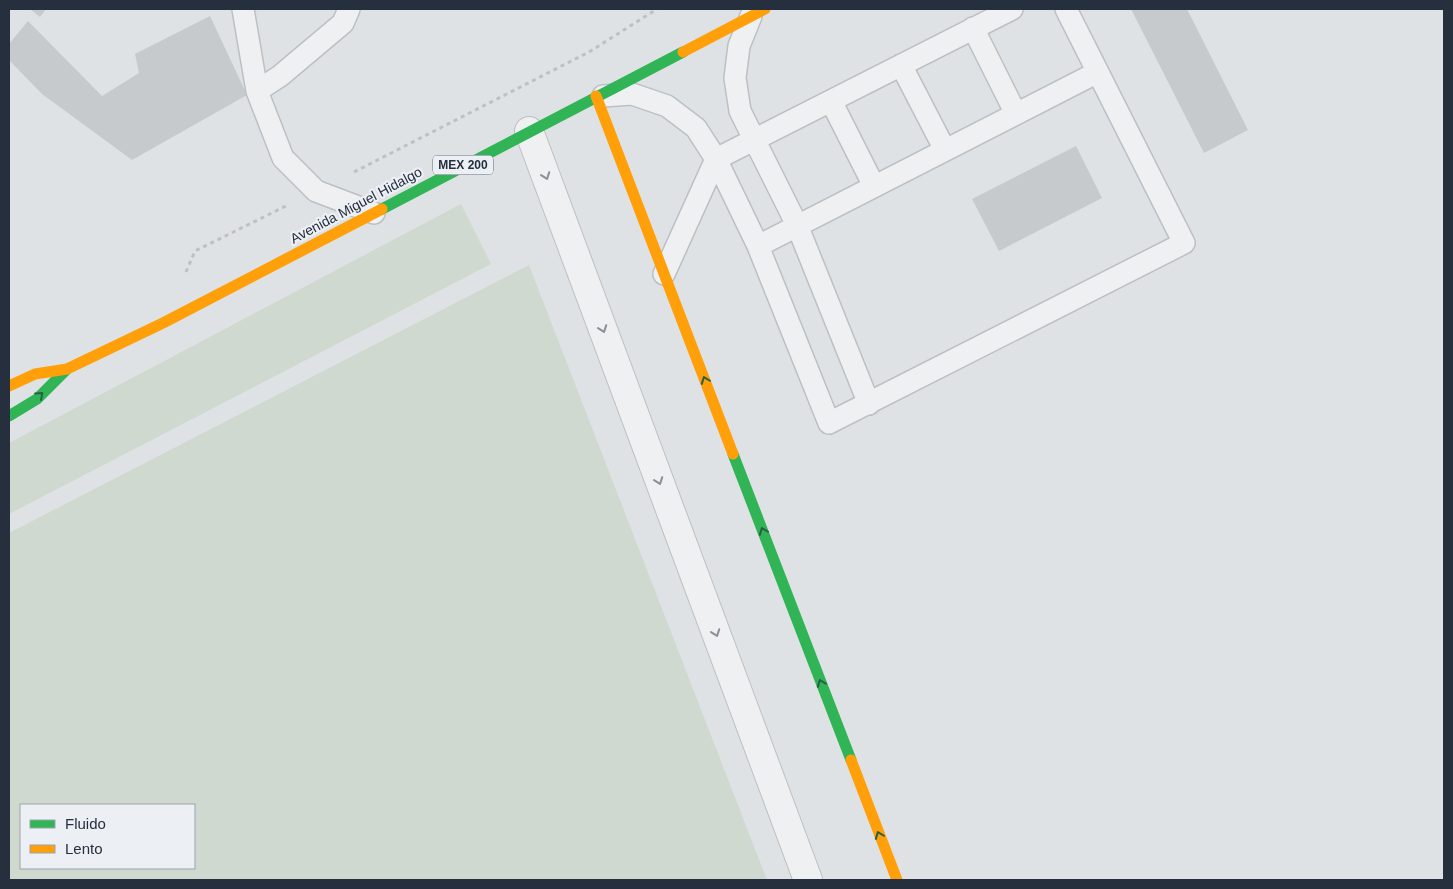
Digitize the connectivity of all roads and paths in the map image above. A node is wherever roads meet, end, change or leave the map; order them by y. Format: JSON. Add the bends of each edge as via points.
{"nodes":[{"id":1,"x":243,"y":9,"type":"edge"},
{"id":2,"x":349,"y":9,"type":"edge"},
{"id":3,"x":656,"y":9,"type":"edge"},
{"id":4,"x":1012,"y":9,"type":"edge"},
{"id":5,"x":1066,"y":9,"type":"edge"},
{"id":6,"x":758,"y":12,"type":"edge"},
{"id":7,"x":973,"y":28,"type":"junction"},
{"id":8,"x":901,"y":65,"type":"junction"},
{"id":9,"x":1098,"y":72,"type":"junction"},
{"id":10,"x":257,"y":91,"type":"junction"},
{"id":11,"x":596,"y":96,"type":"junction"},
{"id":12,"x":830,"y":101,"type":"junction"},
{"id":13,"x":1016,"y":114,"type":"junction"},
{"id":14,"x":529,"y":131,"type":"junction"},
{"id":15,"x":754,"y":140,"type":"junction"},
{"id":16,"x":945,"y":150,"type":"junction"},
{"id":17,"x":716,"y":160,"type":"junction"},
{"id":18,"x":874,"y":186,"type":"junction"},
{"id":19,"x":316,"y":191,"type":"junction"},
{"id":20,"x":374,"y":212,"type":"junction"},
{"id":21,"x":796,"y":226,"type":"junction"},
{"id":22,"x":758,"y":246,"type":"junction"},
{"id":23,"x":664,"y":274,"type":"junction"},
{"id":24,"x":163,"y":323,"type":"junction"},
{"id":25,"x":67,"y":369,"type":"junction"},
{"id":26,"x":9,"y":386,"type":"edge"},
{"id":27,"x":869,"y":404,"type":"junction"},
{"id":28,"x":9,"y":416,"type":"edge"},
{"id":29,"x":808,"y":880,"type":"edge"},
{"id":30,"x":897,"y":880,"type":"edge"}],
"edges":[{"from":1,"to":10,"type":"lane"},
{"from":2,"to":10,"type":"lane","via":[[343,23]]},
{"from":3,"to":19,"type":"path","via":[[589,52]]},
{"from":4,"to":7,"type":"lane"},
{"from":5,"to":9,"type":"lane"},
{"from":6,"to":11,"type":"main road","name":"Avenida Miguel Hidalgo","number":"MEX 200"},
{"from":6,"to":15,"type":"lane","via":[[739,46],[735,78],[740,111]]},
{"from":7,"to":8,"type":"lane"},
{"from":7,"to":13,"type":"lane"},
{"from":8,"to":12,"type":"lane"},
{"from":8,"to":16,"type":"lane"},
{"from":9,"to":13,"type":"lane"},
{"from":9,"to":27,"type":"lane","via":[[1184,243]]},
{"from":10,"to":19,"type":"lane","via":[[283,158]]},
{"from":11,"to":14,"type":"main road","name":"Avenida Miguel Hidalgo","number":"MEX 200"},
{"from":11,"to":17,"type":"lane","via":[[632,94],[667,106],[696,128]]},
{"from":11,"to":23,"type":"main road"},
{"from":12,"to":15,"type":"lane"},
{"from":12,"to":18,"type":"lane"},
{"from":13,"to":16,"type":"lane"},
{"from":14,"to":20,"type":"main road","name":"Avenida Miguel Hidalgo","number":"MEX 200"},
{"from":14,"to":29,"type":"street","one_way":true},
{"from":15,"to":17,"type":"lane"},
{"from":15,"to":21,"type":"lane"},
{"from":16,"to":18,"type":"lane"},
{"from":17,"to":22,"type":"lane"},
{"from":17,"to":23,"type":"lane"},
{"from":18,"to":21,"type":"lane"},
{"from":19,"to":20,"type":"lane"},
{"from":19,"to":24,"type":"path","via":[[195,251]]},
{"from":20,"to":24,"type":"main road","name":"Avenida Miguel Hidalgo","number":"MEX 200"},
{"from":21,"to":22,"type":"lane"},
{"from":21,"to":27,"type":"lane"},
{"from":22,"to":27,"type":"lane","via":[[829,423]]},
{"from":30,"to":23,"type":"main road","one_way":true},
{"from":24,"to":25,"type":"main road","name":"Avenida Miguel Hidalgo","number":"MEX 200"},
{"from":25,"to":26,"type":"main road","name":"Avenida Miguel Hidalgo","number":"MEX 200","via":[[35,374]]},
{"from":28,"to":25,"type":"main road","name":"Avenida Miguel Hidalgo","number":"MEX 200","one_way":true,"via":[[37,399]]}]}
